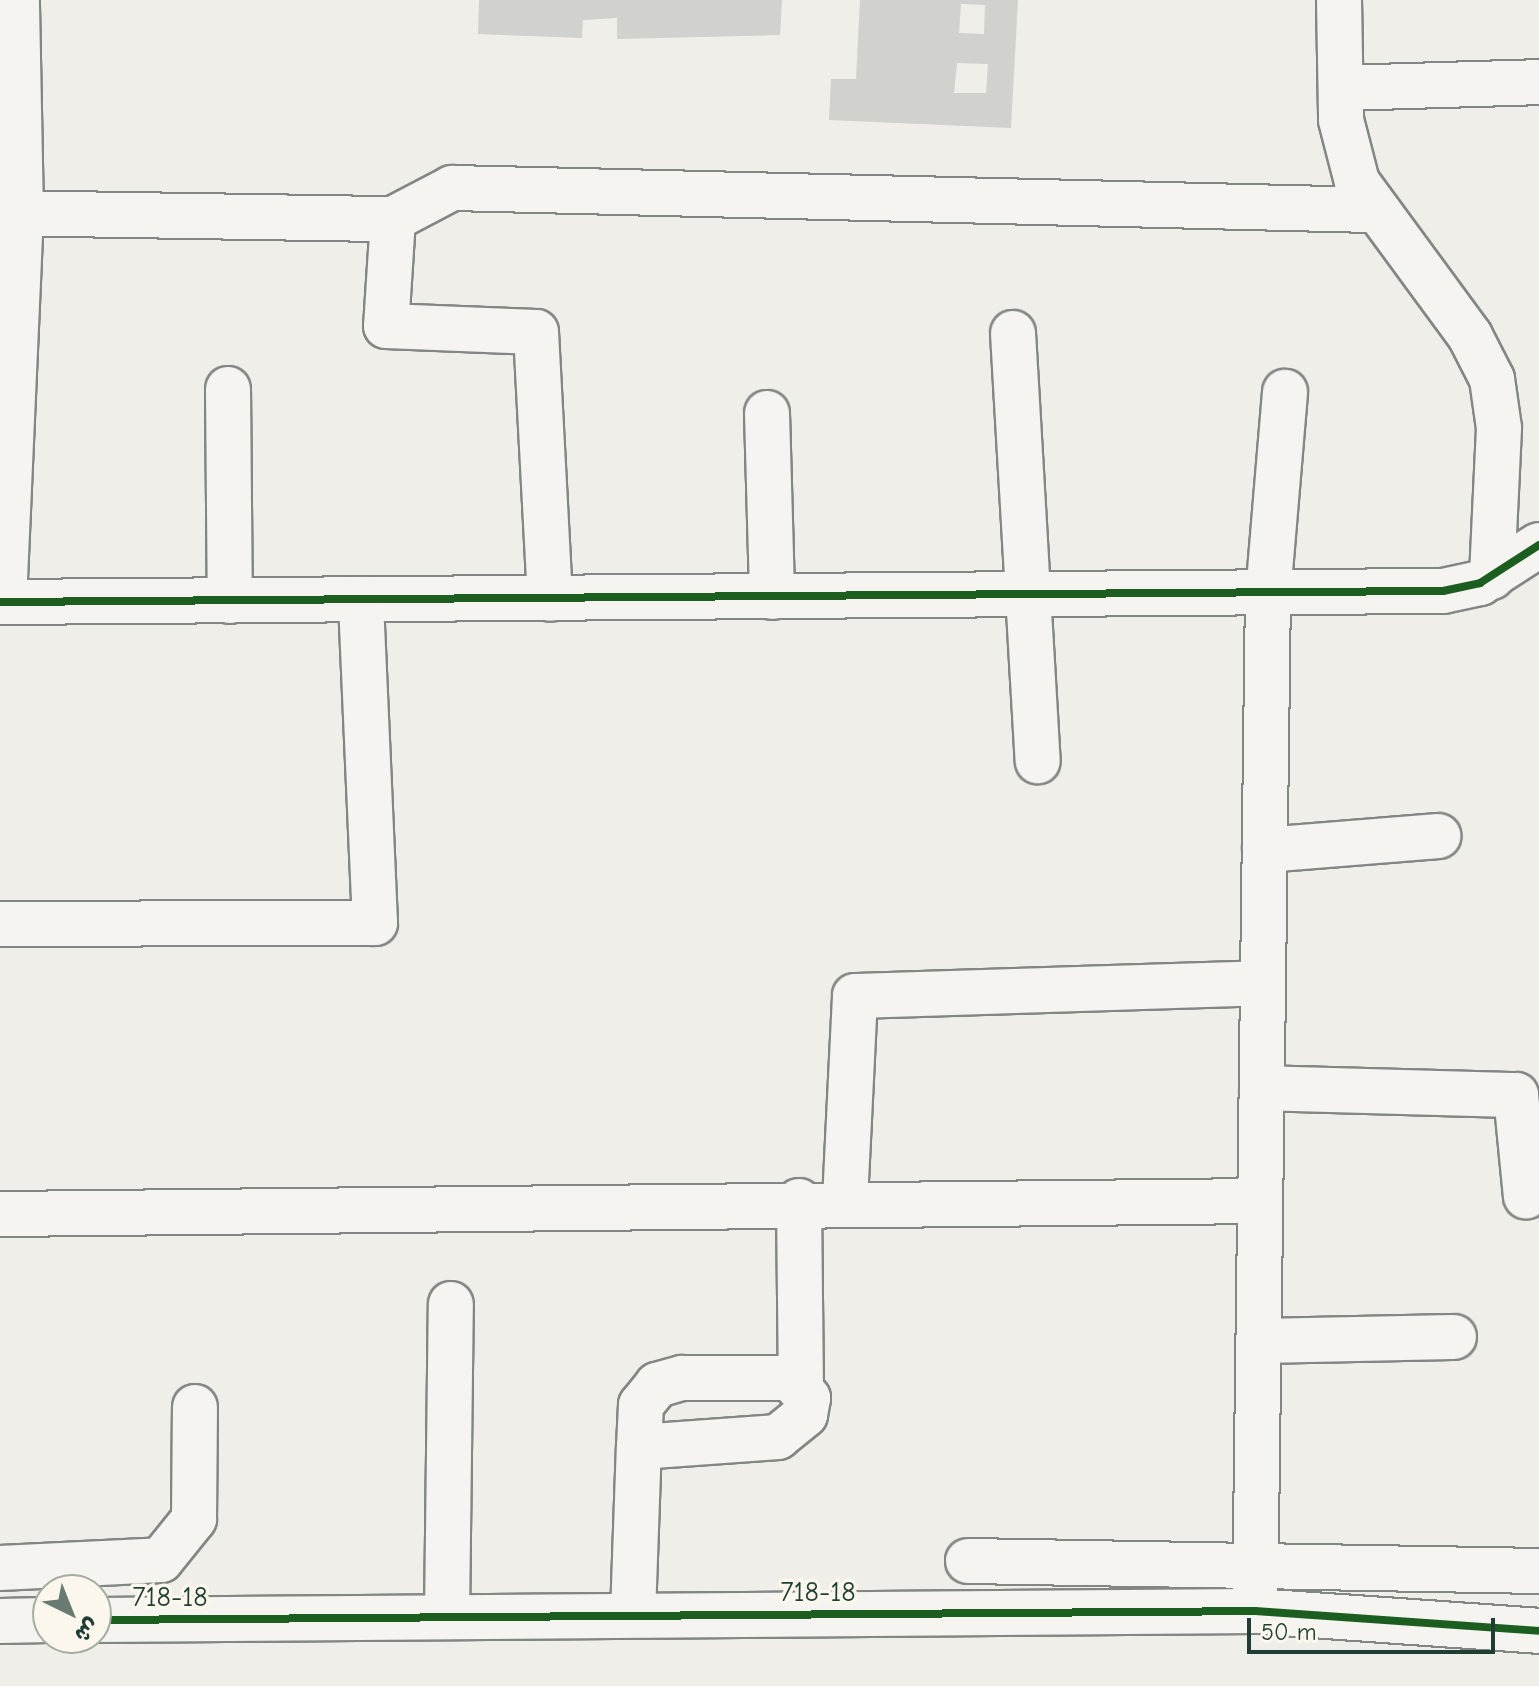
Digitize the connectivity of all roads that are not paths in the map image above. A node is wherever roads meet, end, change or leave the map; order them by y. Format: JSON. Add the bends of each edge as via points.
{"nodes":[{"id":1,"x":17,"y":0,"type":"edge"},
{"id":2,"x":1339,"y":0,"type":"edge"},
{"id":3,"x":1539,"y":82,"type":"edge"},
{"id":4,"x":1341,"y":88,"type":"junction"},
{"id":5,"x":1372,"y":210,"type":"junction"},
{"id":6,"x":11,"y":213,"type":"edge"},
{"id":7,"x":393,"y":219,"type":"junction"},
{"id":8,"x":1013,"y":333,"type":"dead end"},
{"id":9,"x":228,"y":389,"type":"dead end"},
{"id":10,"x":1285,"y":392,"type":"dead end"},
{"id":11,"x":767,"y":413,"type":"dead end"},
{"id":12,"x":1539,"y":545,"type":"edge"},
{"id":13,"x":1492,"y":577,"type":"junction"},
{"id":14,"x":1268,"y":595,"type":"junction"},
{"id":15,"x":1026,"y":596,"type":"junction"},
{"id":16,"x":772,"y":597,"type":"junction"},
{"id":17,"x":550,"y":599,"type":"junction"},
{"id":18,"x":361,"y":600,"type":"junction"},
{"id":19,"x":230,"y":601,"type":"junction"},
{"id":20,"x":2,"y":602,"type":"edge"},
{"id":21,"x":1038,"y":761,"type":"dead end"},
{"id":22,"x":1438,"y":836,"type":"dead end"},
{"id":23,"x":1265,"y":850,"type":"junction"},
{"id":24,"x":0,"y":924,"type":"edge"},
{"id":25,"x":1263,"y":983,"type":"junction"},
{"id":26,"x":1262,"y":1088,"type":"junction"},
{"id":27,"x":1526,"y":1197,"type":"dead end"},
{"id":28,"x":799,"y":1201,"type":"junction"},
{"id":29,"x":845,"y":1201,"type":"junction"},
{"id":30,"x":1260,"y":1201,"type":"junction"},
{"id":31,"x":0,"y":1214,"type":"edge"},
{"id":32,"x":451,"y":1304,"type":"dead end"},
{"id":33,"x":1454,"y":1337,"type":"dead end"},
{"id":34,"x":1259,"y":1341,"type":"junction"},
{"id":35,"x":801,"y":1385,"type":"junction"},
{"id":36,"x":195,"y":1407,"type":"dead end"},
{"id":37,"x":639,"y":1447,"type":"junction"},
{"id":38,"x":968,"y":1561,"type":"dead end"},
{"id":39,"x":1256,"y":1566,"type":"junction"},
{"id":40,"x":0,"y":1568,"type":"edge"},
{"id":41,"x":1539,"y":1571,"type":"edge"},
{"id":42,"x":1255,"y":1611,"type":"junction"},
{"id":43,"x":633,"y":1615,"type":"junction"},
{"id":44,"x":447,"y":1617,"type":"junction"},
{"id":45,"x":32,"y":1620,"type":"edge"},
{"id":46,"x":112,"y":1620,"type":"edge"},
{"id":47,"x":0,"y":1621,"type":"edge"},
{"id":48,"x":1539,"y":1631,"type":"edge"}],
"edges":[{"from":1,"to":6,"type":"street"},
{"from":2,"to":4,"type":"street"},
{"from":3,"to":4,"type":"street"},
{"from":4,"to":5,"type":"street","via":[[1346,152]]},
{"from":5,"to":7,"type":"street","via":[[452,188]]},
{"from":5,"to":13,"type":"street","via":[[1470,336],[1492,379],[1499,428]]},
{"from":6,"to":7,"type":"street"},
{"from":6,"to":20,"type":"street"},
{"from":7,"to":17,"type":"street","via":[[386,326],[536,332]]},
{"from":8,"to":15,"type":"street"},
{"from":9,"to":19,"type":"street"},
{"from":10,"to":14,"type":"street"},
{"from":11,"to":16,"type":"street"},
{"from":12,"to":13,"type":"street"},
{"from":13,"to":14,"type":"street","via":[[1456,590]]},
{"from":14,"to":15,"type":"street"},
{"from":14,"to":23,"type":"street"},
{"from":15,"to":16,"type":"street"},
{"from":15,"to":21,"type":"street"},
{"from":16,"to":17,"type":"street"},
{"from":17,"to":18,"type":"street"},
{"from":18,"to":19,"type":"street"},
{"from":18,"to":24,"type":"street","via":[[375,923]]},
{"from":19,"to":20,"type":"street"},
{"from":22,"to":23,"type":"street"},
{"from":23,"to":25,"type":"street"},
{"from":25,"to":26,"type":"street"},
{"from":25,"to":29,"type":"street","via":[[855,996]]},
{"from":26,"to":27,"type":"street","via":[[1516,1095]]},
{"from":26,"to":30,"type":"street"},
{"from":28,"to":29,"type":"street"},
{"from":28,"to":31,"type":"street"},
{"from":28,"to":35,"type":"street"},
{"from":29,"to":30,"type":"street"},
{"from":30,"to":34,"type":"street"},
{"from":32,"to":44,"type":"street"},
{"from":33,"to":34,"type":"street"},
{"from":34,"to":39,"type":"street"},
{"from":35,"to":37,"type":"street","via":[[805,1415],[778,1437]]},
{"from":35,"to":37,"type":"street","via":[[790,1378],[657,1385],[641,1405]]},
{"from":36,"to":40,"type":"street","via":[[194,1519],[161,1560]]},
{"from":37,"to":43,"type":"street"},
{"from":38,"to":39,"type":"street"},
{"from":39,"to":41,"type":"street"},
{"from":39,"to":42,"type":"street"},
{"from":42,"to":43,"type":"street","name":"718-18"},
{"from":42,"to":48,"type":"street","name":"718-18"},
{"from":43,"to":44,"type":"street","name":"718-18"},
{"from":44,"to":46,"type":"street","name":"718-18"},
{"from":45,"to":47,"type":"street"}]}
